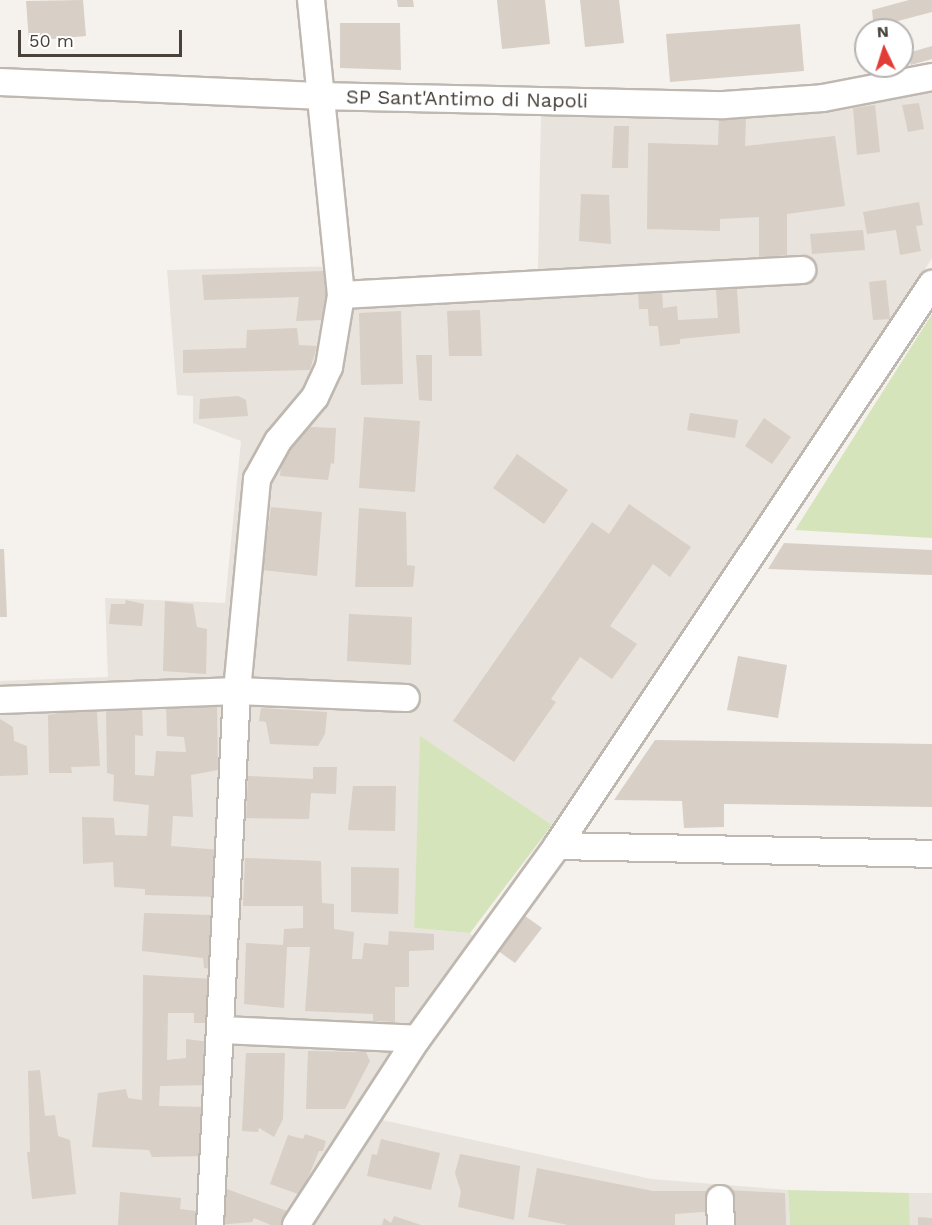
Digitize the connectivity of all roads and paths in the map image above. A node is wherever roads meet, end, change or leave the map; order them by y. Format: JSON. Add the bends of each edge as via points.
{"nodes":[{"id":1,"x":311,"y":0,"type":"edge"},
{"id":2,"x":932,"y":77,"type":"edge"},
{"id":3,"x":0,"y":82,"type":"edge"},
{"id":4,"x":318,"y":96,"type":"junction"},
{"id":5,"x":802,"y":270,"type":"dead end"},
{"id":6,"x":932,"y":284,"type":"edge"},
{"id":7,"x":341,"y":295,"type":"junction"},
{"id":8,"x":237,"y":691,"type":"junction"},
{"id":9,"x":406,"y":698,"type":"dead end"},
{"id":10,"x":0,"y":700,"type":"edge"},
{"id":11,"x":557,"y":846,"type":"junction"},
{"id":12,"x":932,"y":854,"type":"edge"},
{"id":13,"x":222,"y":1030,"type":"junction"},
{"id":14,"x":417,"y":1039,"type":"junction"},
{"id":15,"x":720,"y":1199,"type":"dead end"},
{"id":16,"x":210,"y":1225,"type":"edge"},
{"id":17,"x":296,"y":1225,"type":"edge"},
{"id":18,"x":721,"y":1225,"type":"edge"}],
"edges":[{"from":1,"to":4,"type":"street"},
{"from":2,"to":4,"type":"street","name":"SP Sant'Antimo di Napoli","via":[[823,98],[724,105]]},
{"from":3,"to":4,"type":"street","name":"SP Sant'Antimo di Napoli"},
{"from":4,"to":7,"type":"street"},
{"from":5,"to":7,"type":"street"},
{"from":6,"to":11,"type":"street"},
{"from":7,"to":8,"type":"street","via":[[329,367],[315,397],[278,441],[258,479]]},
{"from":8,"to":9,"type":"street"},
{"from":8,"to":10,"type":"street"},
{"from":8,"to":13,"type":"street"},
{"from":11,"to":12,"type":"street"},
{"from":11,"to":14,"type":"street"},
{"from":13,"to":14,"type":"street"},
{"from":13,"to":16,"type":"street"},
{"from":14,"to":17,"type":"street"},
{"from":15,"to":18,"type":"street"}]}
